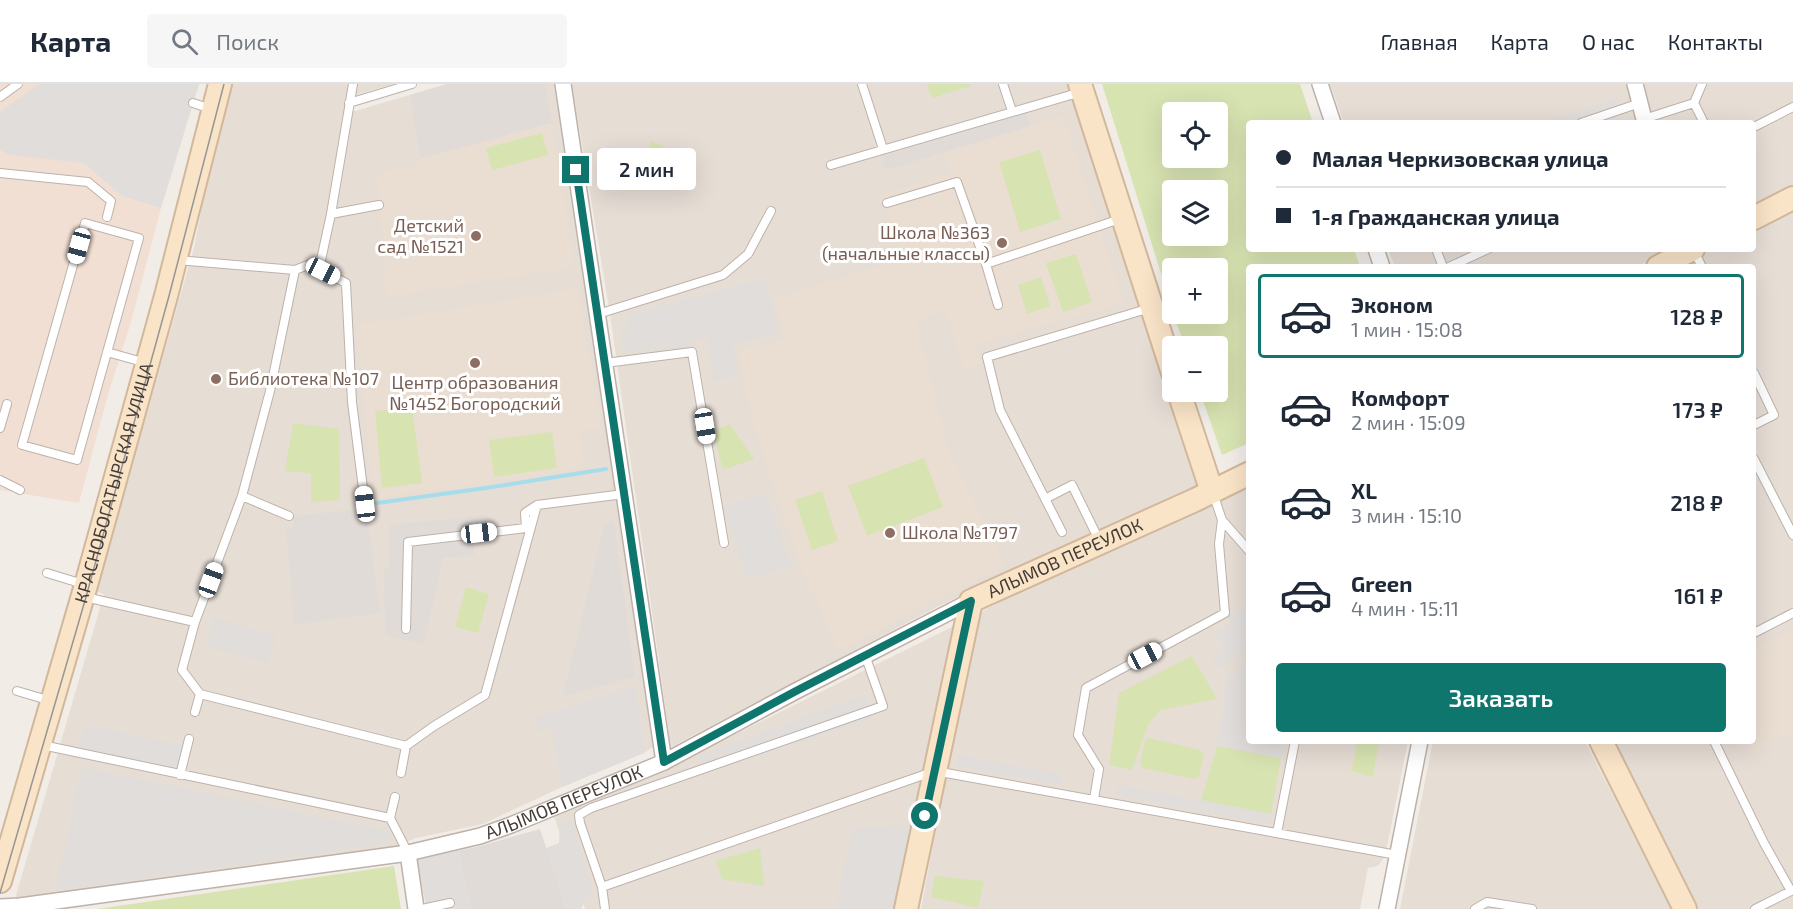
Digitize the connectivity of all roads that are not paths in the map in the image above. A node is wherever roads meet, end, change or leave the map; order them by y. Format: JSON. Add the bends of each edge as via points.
{"nodes":[{"id":1,"x":18,"y":84,"type":"edge"},
{"id":2,"x":220,"y":84,"type":"edge"},
{"id":3,"x":353,"y":84,"type":"edge"},
{"id":4,"x":412,"y":84,"type":"edge"},
{"id":5,"x":563,"y":84,"type":"edge"},
{"id":6,"x":862,"y":84,"type":"edge"},
{"id":7,"x":1003,"y":84,"type":"edge"},
{"id":8,"x":1320,"y":84,"type":"edge"},
{"id":9,"x":1635,"y":84,"type":"edge"},
{"id":10,"x":1702,"y":84,"type":"edge"},
{"id":11,"x":1082,"y":88,"type":"edge"},
{"id":12,"x":0,"y":97,"type":"edge"},
{"id":13,"x":1640,"y":103,"type":"junction"},
{"id":14,"x":1694,"y":103,"type":"junction"},
{"id":15,"x":349,"y":104,"type":"junction"},
{"id":16,"x":1793,"y":107,"type":"edge"},
{"id":17,"x":1012,"y":111,"type":"junction"},
{"id":18,"x":1332,"y":120,"type":"edge"},
{"id":19,"x":1601,"y":120,"type":"edge"},
{"id":20,"x":1645,"y":120,"type":"edge"},
{"id":21,"x":1648,"y":120,"type":"edge"},
{"id":22,"x":1702,"y":120,"type":"edge"},
{"id":23,"x":1756,"y":126,"type":"edge"},
{"id":24,"x":883,"y":149,"type":"junction"},
{"id":25,"x":831,"y":165,"type":"dead end"},
{"id":26,"x":0,"y":173,"type":"edge"},
{"id":27,"x":1793,"y":198,"type":"edge"},
{"id":28,"x":887,"y":203,"type":"dead end"},
{"id":29,"x":379,"y":205,"type":"dead end"},
{"id":30,"x":771,"y":211,"type":"dead end"},
{"id":31,"x":331,"y":214,"type":"junction"},
{"id":32,"x":1756,"y":217,"type":"edge"},
{"id":33,"x":107,"y":218,"type":"dead end"},
{"id":34,"x":1124,"y":218,"type":"junction"},
{"id":35,"x":1482,"y":252,"type":"edge"},
{"id":36,"x":1684,"y":252,"type":"edge"},
{"id":37,"x":1687,"y":252,"type":"edge"},
{"id":38,"x":175,"y":260,"type":"junction"},
{"id":39,"x":321,"y":260,"type":"junction"},
{"id":40,"x":986,"y":264,"type":"junction"},
{"id":41,"x":1456,"y":264,"type":"edge"},
{"id":42,"x":1663,"y":264,"type":"edge"},
{"id":43,"x":1699,"y":264,"type":"edge"},
{"id":44,"x":295,"y":270,"type":"junction"},
{"id":45,"x":998,"y":305,"type":"dead end"},
{"id":46,"x":1152,"y":307,"type":"junction"},
{"id":47,"x":597,"y":314,"type":"junction"},
{"id":48,"x":1162,"y":338,"type":"edge"},
{"id":49,"x":107,"y":352,"type":"junction"},
{"id":50,"x":147,"y":363,"type":"junction"},
{"id":51,"x":605,"y":363,"type":"junction"},
{"id":52,"x":1756,"y":377,"type":"edge"},
{"id":53,"x":1182,"y":402,"type":"edge"},
{"id":54,"x":7,"y":404,"type":"dead end"},
{"id":55,"x":1756,"y":424,"type":"edge"},
{"id":56,"x":0,"y":428,"type":"edge"},
{"id":57,"x":1756,"y":463,"type":"edge"},
{"id":58,"x":1246,"y":475,"type":"edge"},
{"id":59,"x":0,"y":480,"type":"edge"},
{"id":60,"x":20,"y":490,"type":"dead end"},
{"id":61,"x":1212,"y":492,"type":"junction"},
{"id":62,"x":624,"y":494,"type":"junction"},
{"id":63,"x":242,"y":496,"type":"junction"},
{"id":64,"x":1045,"y":499,"type":"junction"},
{"id":65,"x":365,"y":504,"type":"dead end"},
{"id":66,"x":537,"y":505,"type":"junction"},
{"id":67,"x":289,"y":516,"type":"dead end"},
{"id":68,"x":1222,"y":520,"type":"junction"},
{"id":69,"x":1062,"y":532,"type":"dead end"},
{"id":70,"x":1793,"y":535,"type":"edge"},
{"id":71,"x":724,"y":543,"type":"dead end"},
{"id":72,"x":1100,"y":543,"type":"junction"},
{"id":73,"x":1246,"y":547,"type":"edge"},
{"id":74,"x":47,"y":573,"type":"dead end"},
{"id":75,"x":85,"y":590,"type":"junction"},
{"id":76,"x":971,"y":601,"type":"junction"},
{"id":77,"x":1793,"y":612,"type":"edge"},
{"id":78,"x":195,"y":622,"type":"junction"},
{"id":79,"x":406,"y":629,"type":"dead end"},
{"id":80,"x":1756,"y":632,"type":"edge"},
{"id":81,"x":865,"y":655,"type":"junction"},
{"id":82,"x":17,"y":691,"type":"dead end"},
{"id":83,"x":200,"y":694,"type":"junction"},
{"id":84,"x":53,"y":701,"type":"junction"},
{"id":85,"x":195,"y":712,"type":"dead end"},
{"id":86,"x":189,"y":739,"type":"dead end"},
{"id":87,"x":1294,"y":744,"type":"edge"},
{"id":88,"x":1419,"y":744,"type":"edge"},
{"id":89,"x":1602,"y":744,"type":"edge"},
{"id":90,"x":1715,"y":744,"type":"edge"},
{"id":91,"x":39,"y":745,"type":"junction"},
{"id":92,"x":406,"y":746,"type":"junction"},
{"id":93,"x":664,"y":762,"type":"junction"},
{"id":94,"x":935,"y":771,"type":"junction"},
{"id":95,"x":401,"y":773,"type":"dead end"},
{"id":96,"x":180,"y":775,"type":"junction"},
{"id":97,"x":395,"y":797,"type":"dead end"},
{"id":98,"x":1094,"y":798,"type":"junction"},
{"id":99,"x":390,"y":818,"type":"junction"},
{"id":100,"x":1277,"y":833,"type":"junction"},
{"id":101,"x":408,"y":853,"type":"junction"},
{"id":102,"x":1397,"y":855,"type":"junction"},
{"id":103,"x":0,"y":881,"type":"edge"},
{"id":104,"x":602,"y":888,"type":"junction"},
{"id":105,"x":1792,"y":890,"type":"edge"},
{"id":106,"x":450,"y":903,"type":"dead end"},
{"id":107,"x":0,"y":907,"type":"edge"},
{"id":108,"x":416,"y":909,"type":"edge"},
{"id":109,"x":422,"y":909,"type":"edge"},
{"id":110,"x":605,"y":909,"type":"edge"},
{"id":111,"x":906,"y":909,"type":"edge"},
{"id":112,"x":1387,"y":909,"type":"edge"},
{"id":113,"x":1475,"y":909,"type":"edge"},
{"id":114,"x":1532,"y":909,"type":"edge"},
{"id":115,"x":1685,"y":909,"type":"edge"},
{"id":116,"x":1755,"y":909,"type":"edge"}],
"edges":[{"from":1,"to":12,"type":"lane"},
{"from":2,"to":38,"type":"street","name":"КРАСНОБОГАТЫРСКАЯ УЛИЦА","via":[[203,106]]},
{"from":3,"to":15,"type":"lane"},
{"from":4,"to":15,"type":"lane"},
{"from":5,"to":47,"type":"street"},
{"from":6,"to":24,"type":"lane"},
{"from":7,"to":17,"type":"lane"},
{"from":8,"to":18,"type":"street"},
{"from":9,"to":13,"type":"street"},
{"from":10,"to":14,"type":"lane"},
{"from":11,"to":17,"type":"lane"},
{"from":11,"to":34,"type":"street"},
{"from":13,"to":19,"type":"lane"},
{"from":13,"to":20,"type":"street"},
{"from":14,"to":21,"type":"lane"},
{"from":14,"to":22,"type":"lane"},
{"from":15,"to":31,"type":"lane"},
{"from":16,"to":23,"type":"lane"},
{"from":17,"to":24,"type":"lane"},
{"from":24,"to":25,"type":"lane"},
{"from":26,"to":33,"type":"lane","via":[[88,182],[111,201]]},
{"from":27,"to":32,"type":"street"},
{"from":28,"to":40,"type":"lane","via":[[957,182]]},
{"from":29,"to":31,"type":"lane"},
{"from":30,"to":47,"type":"lane","via":[[748,254],[723,275]]},
{"from":31,"to":39,"type":"lane"},
{"from":34,"to":40,"type":"lane"},
{"from":34,"to":46,"type":"street"},
{"from":35,"to":41,"type":"lane"},
{"from":36,"to":42,"type":"street"},
{"from":37,"to":43,"type":"lane"},
{"from":38,"to":44,"type":"lane"},
{"from":38,"to":50,"type":"street","name":"КРАСНОБОГАТЫРСКАЯ УЛИЦА"},
{"from":39,"to":44,"type":"lane"},
{"from":39,"to":65,"type":"lane","via":[[323,271],[346,283],[352,402]]},
{"from":40,"to":45,"type":"lane"},
{"from":44,"to":63,"type":"lane","via":[[270,391]]},
{"from":46,"to":48,"type":"street"},
{"from":46,"to":64,"type":"lane","via":[[987,357],[1000,410]]},
{"from":47,"to":51,"type":"street"},
{"from":49,"to":49,"type":"lane","via":[[139,238],[85,223],[22,445],[76,460]]},
{"from":49,"to":50,"type":"lane"},
{"from":50,"to":75,"type":"street","name":"КРАСНОБОГАТЫРСКАЯ УЛИЦА"},
{"from":51,"to":62,"type":"street"},
{"from":51,"to":71,"type":"lane","via":[[692,352]]},
{"from":52,"to":55,"type":"lane","via":[[1774,415]]},
{"from":53,"to":61,"type":"street"},
{"from":54,"to":56,"type":"lane"},
{"from":57,"to":70,"type":"lane"},
{"from":58,"to":61,"type":"street","name":"АЛЫМОВ ПЕРЕУЛОК"},
{"from":59,"to":60,"type":"lane"},
{"from":61,"to":68,"type":"lane"},
{"from":61,"to":72,"type":"street","name":"АЛЫМОВ ПЕРЕУЛОК"},
{"from":62,"to":66,"type":"lane"},
{"from":62,"to":93,"type":"street"},
{"from":63,"to":67,"type":"lane"},
{"from":63,"to":78,"type":"lane"},
{"from":64,"to":69,"type":"lane"},
{"from":64,"to":72,"type":"lane","via":[[1072,485]]},
{"from":66,"to":79,"type":"lane","via":[[525,513],[526,528],[408,542]]},
{"from":66,"to":92,"type":"lane","via":[[485,695]]},
{"from":68,"to":73,"type":"lane"},
{"from":68,"to":98,"type":"lane","via":[[1224,613],[1086,688],[1078,735],[1099,769]]},
{"from":72,"to":76,"type":"street","name":"АЛЫМОВ ПЕРЕУЛОК"},
{"from":74,"to":75,"type":"lane"},
{"from":75,"to":78,"type":"lane"},
{"from":75,"to":84,"type":"street","name":"КРАСНОБОГАТЫРСКАЯ УЛИЦА"},
{"from":76,"to":81,"type":"street","name":"АЛЫМОВ ПЕРЕУЛОК"},
{"from":76,"to":94,"type":"street"},
{"from":77,"to":80,"type":"lane"},
{"from":78,"to":83,"type":"lane","via":[[182,670]]},
{"from":81,"to":93,"type":"street","name":"АЛЫМОВ ПЕРЕУЛОК"},
{"from":81,"to":104,"type":"lane","via":[[883,706],[579,815]]},
{"from":82,"to":84,"type":"lane"},
{"from":83,"to":85,"type":"lane"},
{"from":83,"to":92,"type":"lane"},
{"from":84,"to":91,"type":"street","name":"КРАСНОБОГАТЫРСКАЯ УЛИЦА"},
{"from":86,"to":96,"type":"lane"},
{"from":87,"to":100,"type":"lane"},
{"from":88,"to":102,"type":"street"},
{"from":89,"to":115,"type":"street"},
{"from":90,"to":105,"type":"lane"},
{"from":91,"to":96,"type":"lane"},
{"from":91,"to":103,"type":"street","name":"КРАСНОБОГАТЫРСКАЯ УЛИЦА"},
{"from":92,"to":95,"type":"lane"},
{"from":93,"to":101,"type":"street","name":"АЛЫМОВ ПЕРЕУЛОК","via":[[511,825]]},
{"from":94,"to":98,"type":"lane"},
{"from":94,"to":104,"type":"lane"},
{"from":94,"to":111,"type":"street"},
{"from":96,"to":99,"type":"lane"},
{"from":97,"to":99,"type":"lane"},
{"from":98,"to":100,"type":"lane"},
{"from":99,"to":101,"type":"lane"},
{"from":100,"to":102,"type":"lane"},
{"from":101,"to":107,"type":"street","name":"АЛЫМОВ ПЕРЕУЛОК"},
{"from":101,"to":108,"type":"street"},
{"from":102,"to":112,"type":"street"},
{"from":104,"to":110,"type":"lane"},
{"from":105,"to":116,"type":"lane"},
{"from":106,"to":109,"type":"lane"},
{"from":113,"to":114,"type":"lane","via":[[1487,902]]}]}
